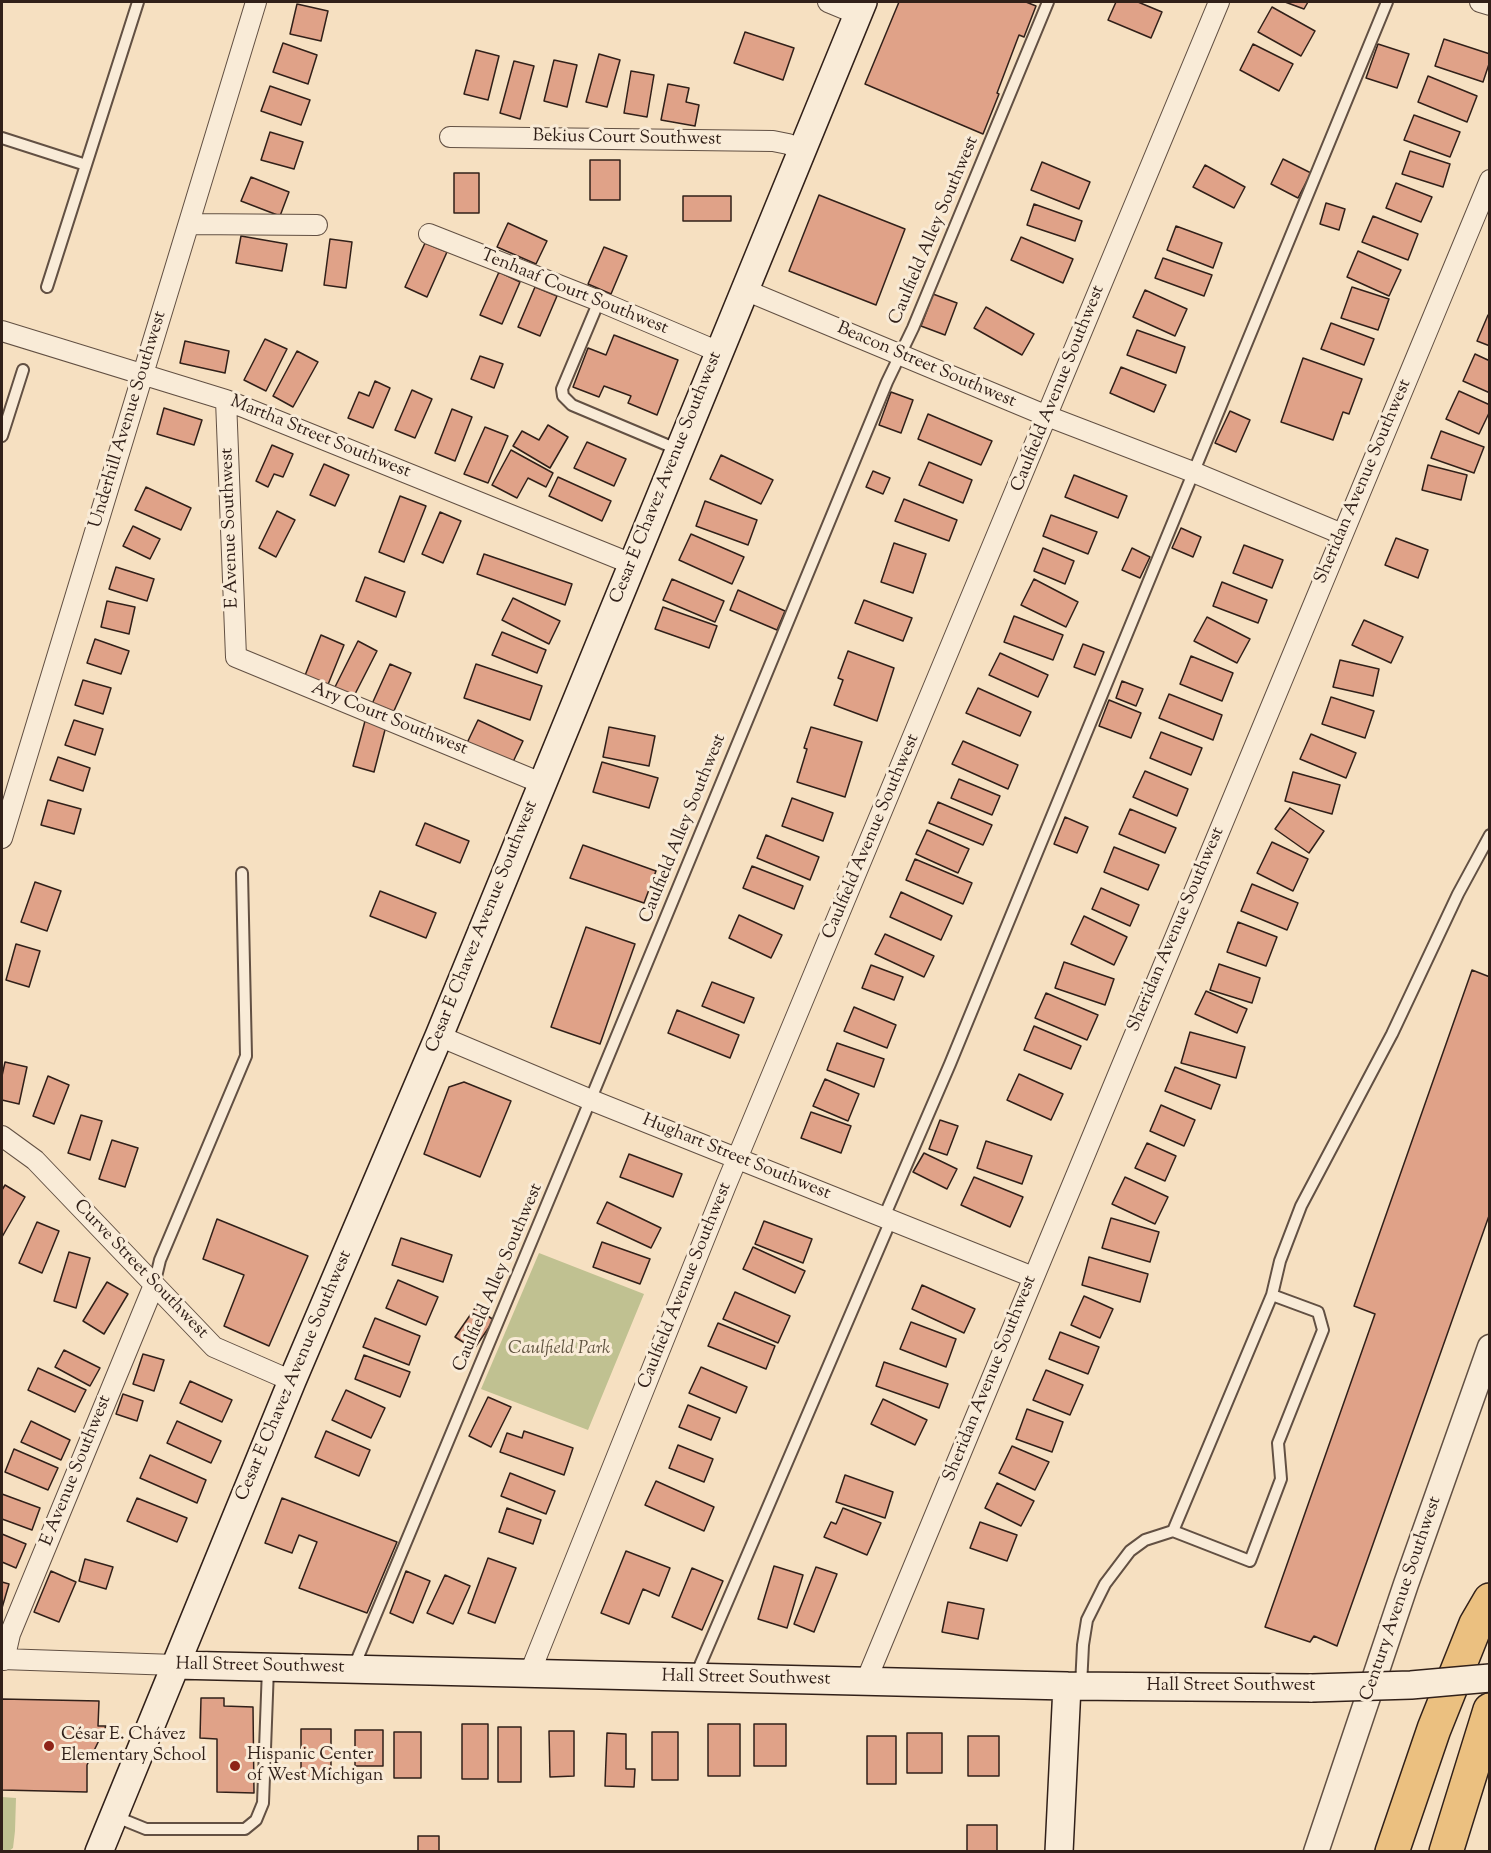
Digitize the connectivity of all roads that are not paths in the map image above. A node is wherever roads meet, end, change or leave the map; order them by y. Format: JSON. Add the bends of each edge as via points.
{"nodes":[{"id":1,"x":138,"y":2,"type":"edge"},
{"id":2,"x":256,"y":2,"type":"edge"},
{"id":3,"x":828,"y":2,"type":"edge"},
{"id":4,"x":1048,"y":2,"type":"edge"},
{"id":5,"x":1219,"y":2,"type":"edge"},
{"id":6,"x":1387,"y":2,"type":"edge"},
{"id":7,"x":1480,"y":2,"type":"edge"},
{"id":8,"x":1490,"y":5,"type":"edge"},
{"id":9,"x":860,"y":8,"type":"edge"},
{"id":10,"x":450,"y":137,"type":"dead end"},
{"id":11,"x":2,"y":138,"type":"edge"},
{"id":12,"x":802,"y":150,"type":"junction"},
{"id":13,"x":86,"y":165,"type":"junction"},
{"id":14,"x":1490,"y":180,"type":"edge"},
{"id":15,"x":189,"y":224,"type":"junction"},
{"id":16,"x":317,"y":225,"type":"dead end"},
{"id":17,"x":429,"y":234,"type":"dead end"},
{"id":18,"x":47,"y":287,"type":"dead end"},
{"id":19,"x":745,"y":290,"type":"junction"},
{"id":20,"x":599,"y":301,"type":"junction"},
{"id":21,"x":2,"y":331,"type":"edge"},
{"id":22,"x":719,"y":352,"type":"junction"},
{"id":23,"x":899,"y":355,"type":"junction"},
{"id":24,"x":23,"y":370,"type":"dead end"},
{"id":25,"x":142,"y":374,"type":"junction"},
{"id":26,"x":226,"y":400,"type":"junction"},
{"id":27,"x":1047,"y":416,"type":"junction"},
{"id":28,"x":2,"y":436,"type":"edge"},
{"id":29,"x":680,"y":450,"type":"junction"},
{"id":30,"x":1193,"y":472,"type":"junction"},
{"id":31,"x":1342,"y":534,"type":"junction"},
{"id":32,"x":632,"y":564,"type":"junction"},
{"id":33,"x":236,"y":657,"type":"joint"},
{"id":34,"x":541,"y":783,"type":"junction"},
{"id":35,"x":1490,"y":835,"type":"edge"},
{"id":36,"x":2,"y":838,"type":"edge"},
{"id":37,"x":1486,"y":849,"type":"edge"},
{"id":38,"x":242,"y":873,"type":"dead end"},
{"id":39,"x":439,"y":1036,"type":"junction"},
{"id":40,"x":591,"y":1100,"type":"junction"},
{"id":41,"x":2,"y":1136,"type":"edge"},
{"id":42,"x":738,"y":1158,"type":"junction"},
{"id":43,"x":888,"y":1218,"type":"junction"},
{"id":44,"x":1033,"y":1276,"type":"junction"},
{"id":45,"x":154,"y":1285,"type":"junction"},
{"id":46,"x":1272,"y":1295,"type":"junction"},
{"id":47,"x":1490,"y":1347,"type":"edge"},
{"id":48,"x":292,"y":1381,"type":"junction"},
{"id":49,"x":1173,"y":1531,"type":"junction"},
{"id":50,"x":1490,"y":1600,"type":"edge"},
{"id":51,"x":3,"y":1659,"type":"edge"},
{"id":52,"x":176,"y":1665,"type":"junction"},
{"id":53,"x":268,"y":1668,"type":"junction"},
{"id":54,"x":353,"y":1669,"type":"junction"},
{"id":55,"x":529,"y":1675,"type":"junction"},
{"id":56,"x":695,"y":1677,"type":"junction"},
{"id":57,"x":1490,"y":1678,"type":"edge"},
{"id":58,"x":866,"y":1681,"type":"junction"},
{"id":59,"x":1074,"y":1686,"type":"junction"},
{"id":60,"x":1490,"y":1710,"type":"edge"},
{"id":61,"x":114,"y":1816,"type":"junction"},
{"id":62,"x":99,"y":1851,"type":"edge"},
{"id":63,"x":1059,"y":1851,"type":"edge"},
{"id":64,"x":1316,"y":1851,"type":"edge"},
{"id":65,"x":1392,"y":1851,"type":"edge"},
{"id":66,"x":1446,"y":1851,"type":"edge"}],
"edges":[{"from":1,"to":13,"type":"lane"},
{"from":2,"to":15,"type":"street","name":"Underhill Avenue Southwest"},
{"from":3,"to":9,"type":"street"},
{"from":4,"to":23,"type":"lane","name":"Caulfield Alley Southwest"},
{"from":5,"to":27,"type":"street","name":"Caulfield Avenue Southwest"},
{"from":6,"to":30,"type":"lane"},
{"from":7,"to":8,"type":"street"},
{"from":9,"to":12,"type":"main road","name":"Cesar E Chavez Avenue Southwest"},
{"from":10,"to":12,"type":"street","name":"Bekius Court Southwest","via":[[773,141]]},
{"from":11,"to":13,"type":"lane"},
{"from":12,"to":19,"type":"main road","name":"Cesar E Chavez Avenue Southwest"},
{"from":13,"to":18,"type":"lane"},
{"from":14,"to":31,"type":"street","name":"Sheridan Avenue Southwest"},
{"from":15,"to":16,"type":"street"},
{"from":15,"to":25,"type":"street","name":"Underhill Avenue Southwest"},
{"from":17,"to":20,"type":"street","name":"Tenhaaf Court Southwest"},
{"from":19,"to":22,"type":"main road","name":"Cesar E Chavez Avenue Southwest"},
{"from":19,"to":23,"type":"street","name":"Beacon Street Southwest"},
{"from":20,"to":22,"type":"street","name":"Tenhaaf Court Southwest"},
{"from":20,"to":29,"type":"lane","via":[[562,389],[563,396],[572,405]]},
{"from":21,"to":25,"type":"street","name":"Martha Street Southwest"},
{"from":22,"to":29,"type":"main road","name":"Cesar E Chavez Avenue Southwest"},
{"from":23,"to":27,"type":"street","name":"Beacon Street Southwest"},
{"from":23,"to":40,"type":"lane","name":"Caulfield Alley Southwest"},
{"from":24,"to":28,"type":"lane"},
{"from":25,"to":26,"type":"street","name":"Martha Street Southwest"},
{"from":25,"to":36,"type":"street","name":"Underhill Avenue Southwest"},
{"from":26,"to":32,"type":"street","name":"Martha Street Southwest"},
{"from":26,"to":33,"type":"street","name":"E Avenue Southwest"},
{"from":27,"to":30,"type":"street","name":"Beacon Street Southwest"},
{"from":27,"to":42,"type":"street","name":"Caulfield Avenue Southwest"},
{"from":29,"to":32,"type":"main road","name":"Cesar E Chavez Avenue Southwest"},
{"from":30,"to":31,"type":"street","name":"Beacon Street Southwest"},
{"from":30,"to":43,"type":"lane"},
{"from":31,"to":44,"type":"street","name":"Sheridan Avenue Southwest"},
{"from":32,"to":34,"type":"main road","name":"Cesar E Chavez Avenue Southwest"},
{"from":33,"to":34,"type":"street","name":"Ary Court Southwest"},
{"from":34,"to":39,"type":"main road","name":"Cesar E Chavez Avenue Southwest"},
{"from":35,"to":37,"type":"lane"},
{"from":37,"to":46,"type":"lane","via":[[1301,1206]]},
{"from":38,"to":45,"type":"lane","via":[[246,1056],[160,1260]]},
{"from":39,"to":40,"type":"street","name":"Hughart Street Southwest"},
{"from":39,"to":48,"type":"main road","name":"Cesar E Chavez Avenue Southwest"},
{"from":40,"to":42,"type":"street","name":"Hughart Street Southwest"},
{"from":40,"to":54,"type":"lane","name":"Caulfield Alley Southwest"},
{"from":41,"to":45,"type":"street","name":"Curve Street Southwest","via":[[35,1160]]},
{"from":42,"to":43,"type":"street","name":"Hughart Street Southwest"},
{"from":42,"to":55,"type":"street","name":"Caulfield Avenue Southwest"},
{"from":43,"to":44,"type":"street","name":"Hughart Street Southwest"},
{"from":43,"to":56,"type":"lane"},
{"from":44,"to":58,"type":"street","name":"Sheridan Avenue Southwest"},
{"from":45,"to":48,"type":"street","name":"Curve Street Southwest","via":[[214,1347]]},
{"from":45,"to":51,"type":"street","name":"E Avenue Southwest"},
{"from":46,"to":49,"type":"lane"},
{"from":46,"to":49,"type":"lane","via":[[1318,1312],[1323,1330],[1278,1443],[1281,1479],[1250,1561]]},
{"from":47,"to":64,"type":"street","name":"Century Avenue Southwest"},
{"from":48,"to":52,"type":"main road","name":"Cesar E Chavez Avenue Southwest"},
{"from":49,"to":59,"type":"lane","via":[[1145,1540],[1130,1551],[1105,1584],[1087,1620]]},
{"from":50,"to":65,"type":"highway","via":[[1476,1624],[1434,1729]]},
{"from":51,"to":52,"type":"street","name":"Hall Street Southwest"},
{"from":52,"to":53,"type":"main road","name":"Hall Street Southwest"},
{"from":52,"to":61,"type":"main road","name":"Cesar E Chavez Avenue Southwest"},
{"from":53,"to":54,"type":"main road","name":"Hall Street Southwest"},
{"from":53,"to":61,"type":"lane","via":[[263,1803],[256,1820],[245,1829],[146,1829]]},
{"from":54,"to":55,"type":"main road","name":"Hall Street Southwest"},
{"from":55,"to":56,"type":"main road","name":"Hall Street Southwest"},
{"from":56,"to":58,"type":"main road","name":"Hall Street Southwest"},
{"from":57,"to":59,"type":"main road","name":"Hall Street Southwest","bridge":true,"via":[[1312,1688]]},
{"from":58,"to":59,"type":"main road","name":"Hall Street Southwest"},
{"from":59,"to":63,"type":"main road"},
{"from":60,"to":66,"type":"highway"},
{"from":61,"to":62,"type":"main road","name":"Cesar E Chavez Avenue Southwest"}]}
